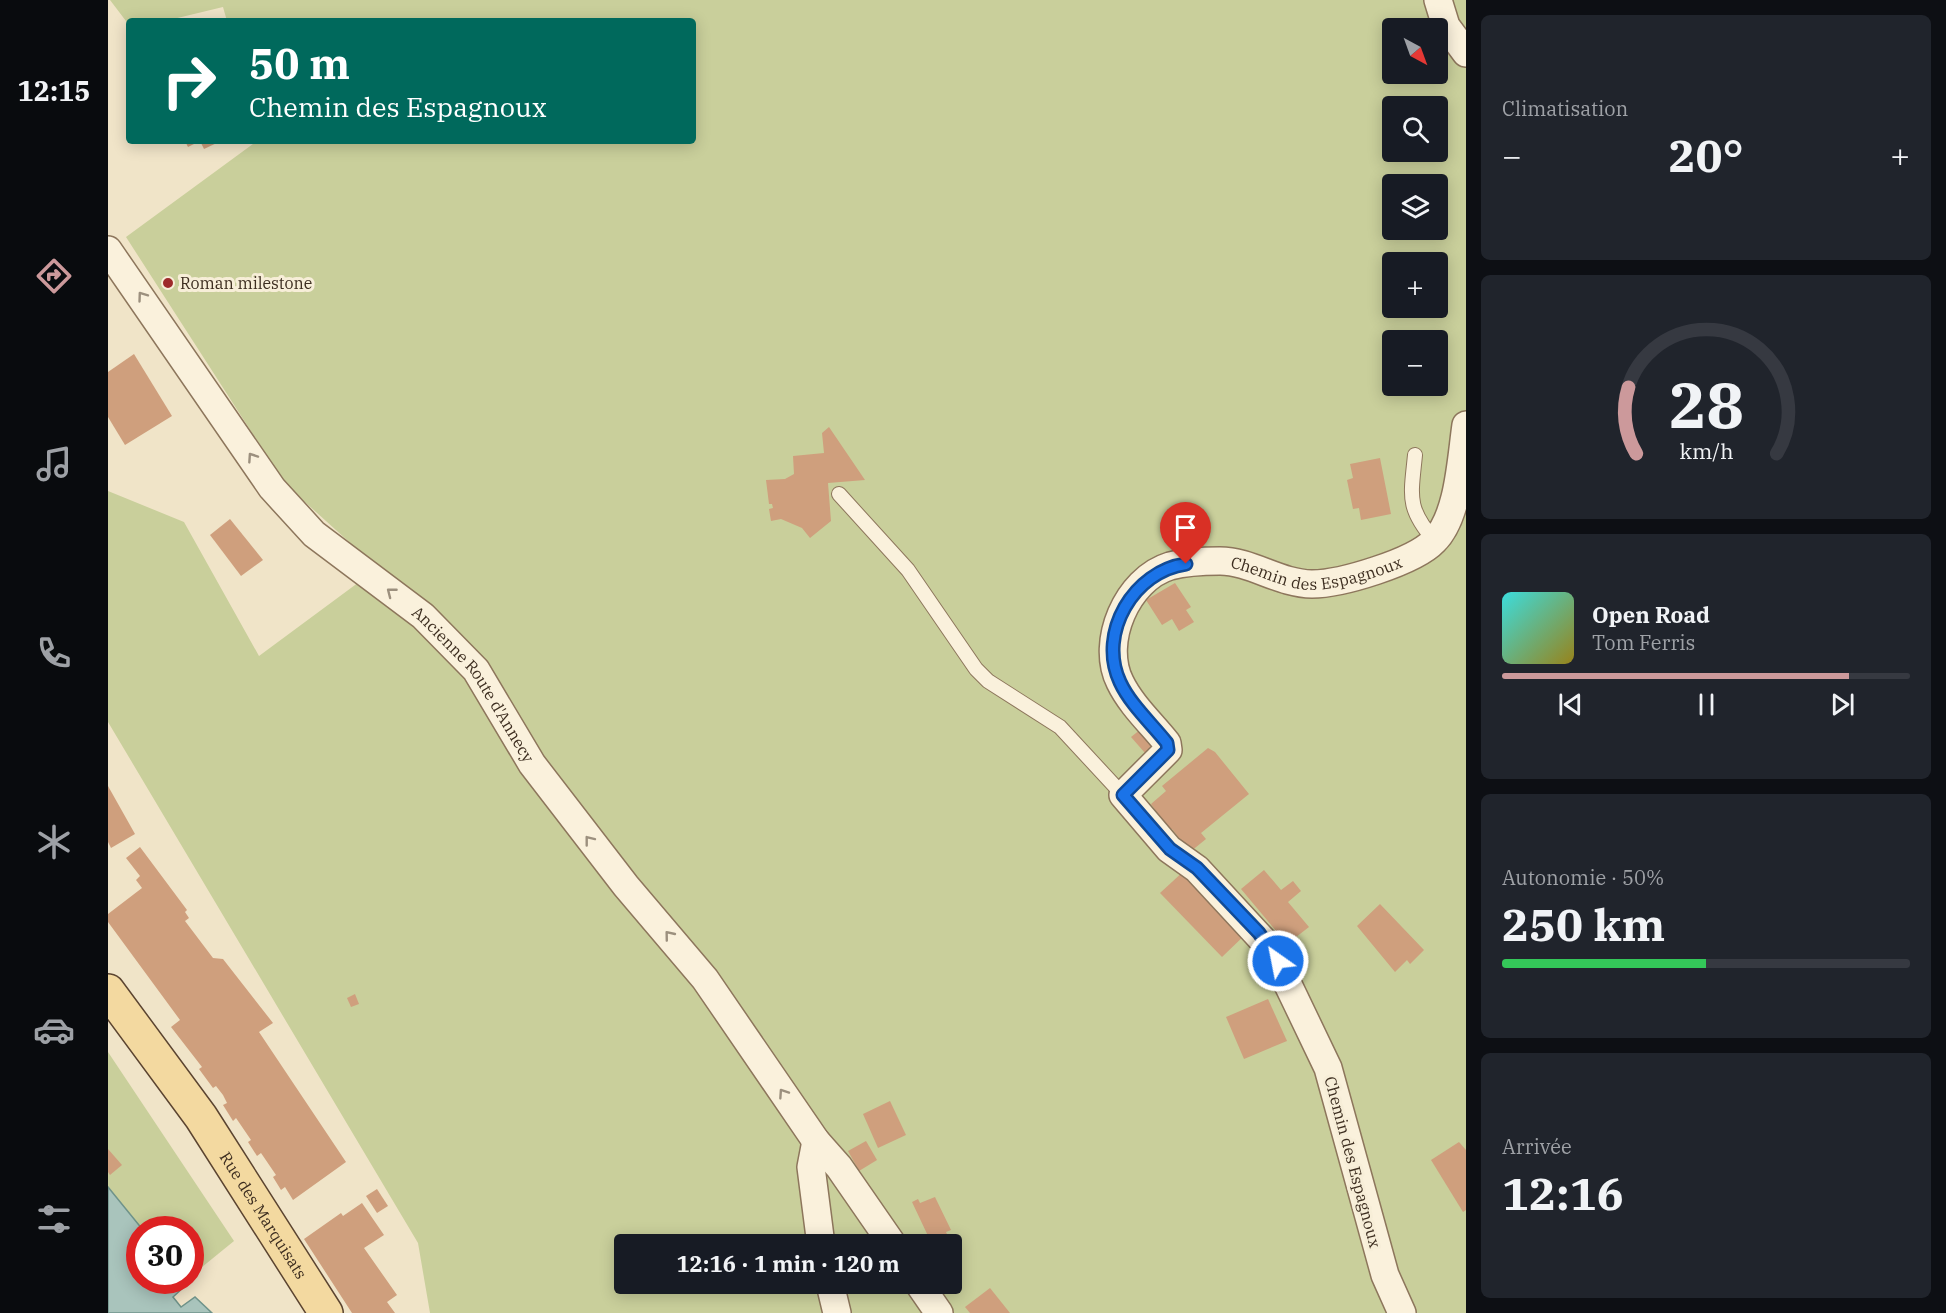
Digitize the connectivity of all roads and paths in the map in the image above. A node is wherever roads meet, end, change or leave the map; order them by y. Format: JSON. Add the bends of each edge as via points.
{"nodes":[{"id":1,"x":1438,"y":0,"type":"edge"},
{"id":2,"x":1466,"y":53,"type":"edge"},
{"id":3,"x":108,"y":250,"type":"edge"},
{"id":4,"x":1466,"y":425,"type":"edge"},
{"id":5,"x":1415,"y":454,"type":"dead end"},
{"id":6,"x":839,"y":494,"type":"dead end"},
{"id":7,"x":1435,"y":541,"type":"junction"},
{"id":8,"x":1123,"y":795,"type":"junction"},
{"id":9,"x":108,"y":991,"type":"edge"},
{"id":10,"x":816,"y":1141,"type":"junction"},
{"id":11,"x":820,"y":1234,"type":"edge"},
{"id":12,"x":885,"y":1234,"type":"edge"},
{"id":13,"x":832,"y":1294,"type":"edge"},
{"id":14,"x":926,"y":1294,"type":"edge"},
{"id":15,"x":326,"y":1313,"type":"edge"},
{"id":16,"x":837,"y":1313,"type":"edge"},
{"id":17,"x":939,"y":1313,"type":"edge"},
{"id":18,"x":1402,"y":1313,"type":"edge"}],
"edges":[{"from":1,"to":2,"type":"street","via":[[1446,26]]},
{"from":10,"to":3,"type":"street","name":"Ancienne Route d'Annecy","one_way":true,"via":[[705,979],[626,886],[532,764],[476,670],[423,616],[314,534],[272,488]]},
{"from":4,"to":7,"type":"street","via":[[1455,496],[1445,527]]},
{"from":5,"to":7,"type":"lane","via":[[1411,499],[1417,520]]},
{"from":6,"to":8,"type":"lane","via":[[908,570],[975,669],[1060,727]]},
{"from":7,"to":8,"type":"street","name":"Chemin des Espagnoux","via":[[1421,552],[1331,583],[1283,579],[1223,561],[1170,566],[1152,574],[1133,593],[1120,617],[1114,652],[1119,681],[1167,743],[1168,750]]},
{"from":8,"to":18,"type":"street","name":"Chemin des Espagnoux","via":[[1170,849],[1197,868],[1271,949],[1328,1068],[1382,1266]]},
{"from":9,"to":15,"type":"main road","name":"Rue des Marquisats","via":[[201,1117]]},
{"from":10,"to":11,"type":"street","via":[[811,1167]]},
{"from":10,"to":12,"type":"street","name":"Ancienne Route d'Annecy"},
{"from":13,"to":16,"type":"street"},
{"from":14,"to":17,"type":"street"}]}
